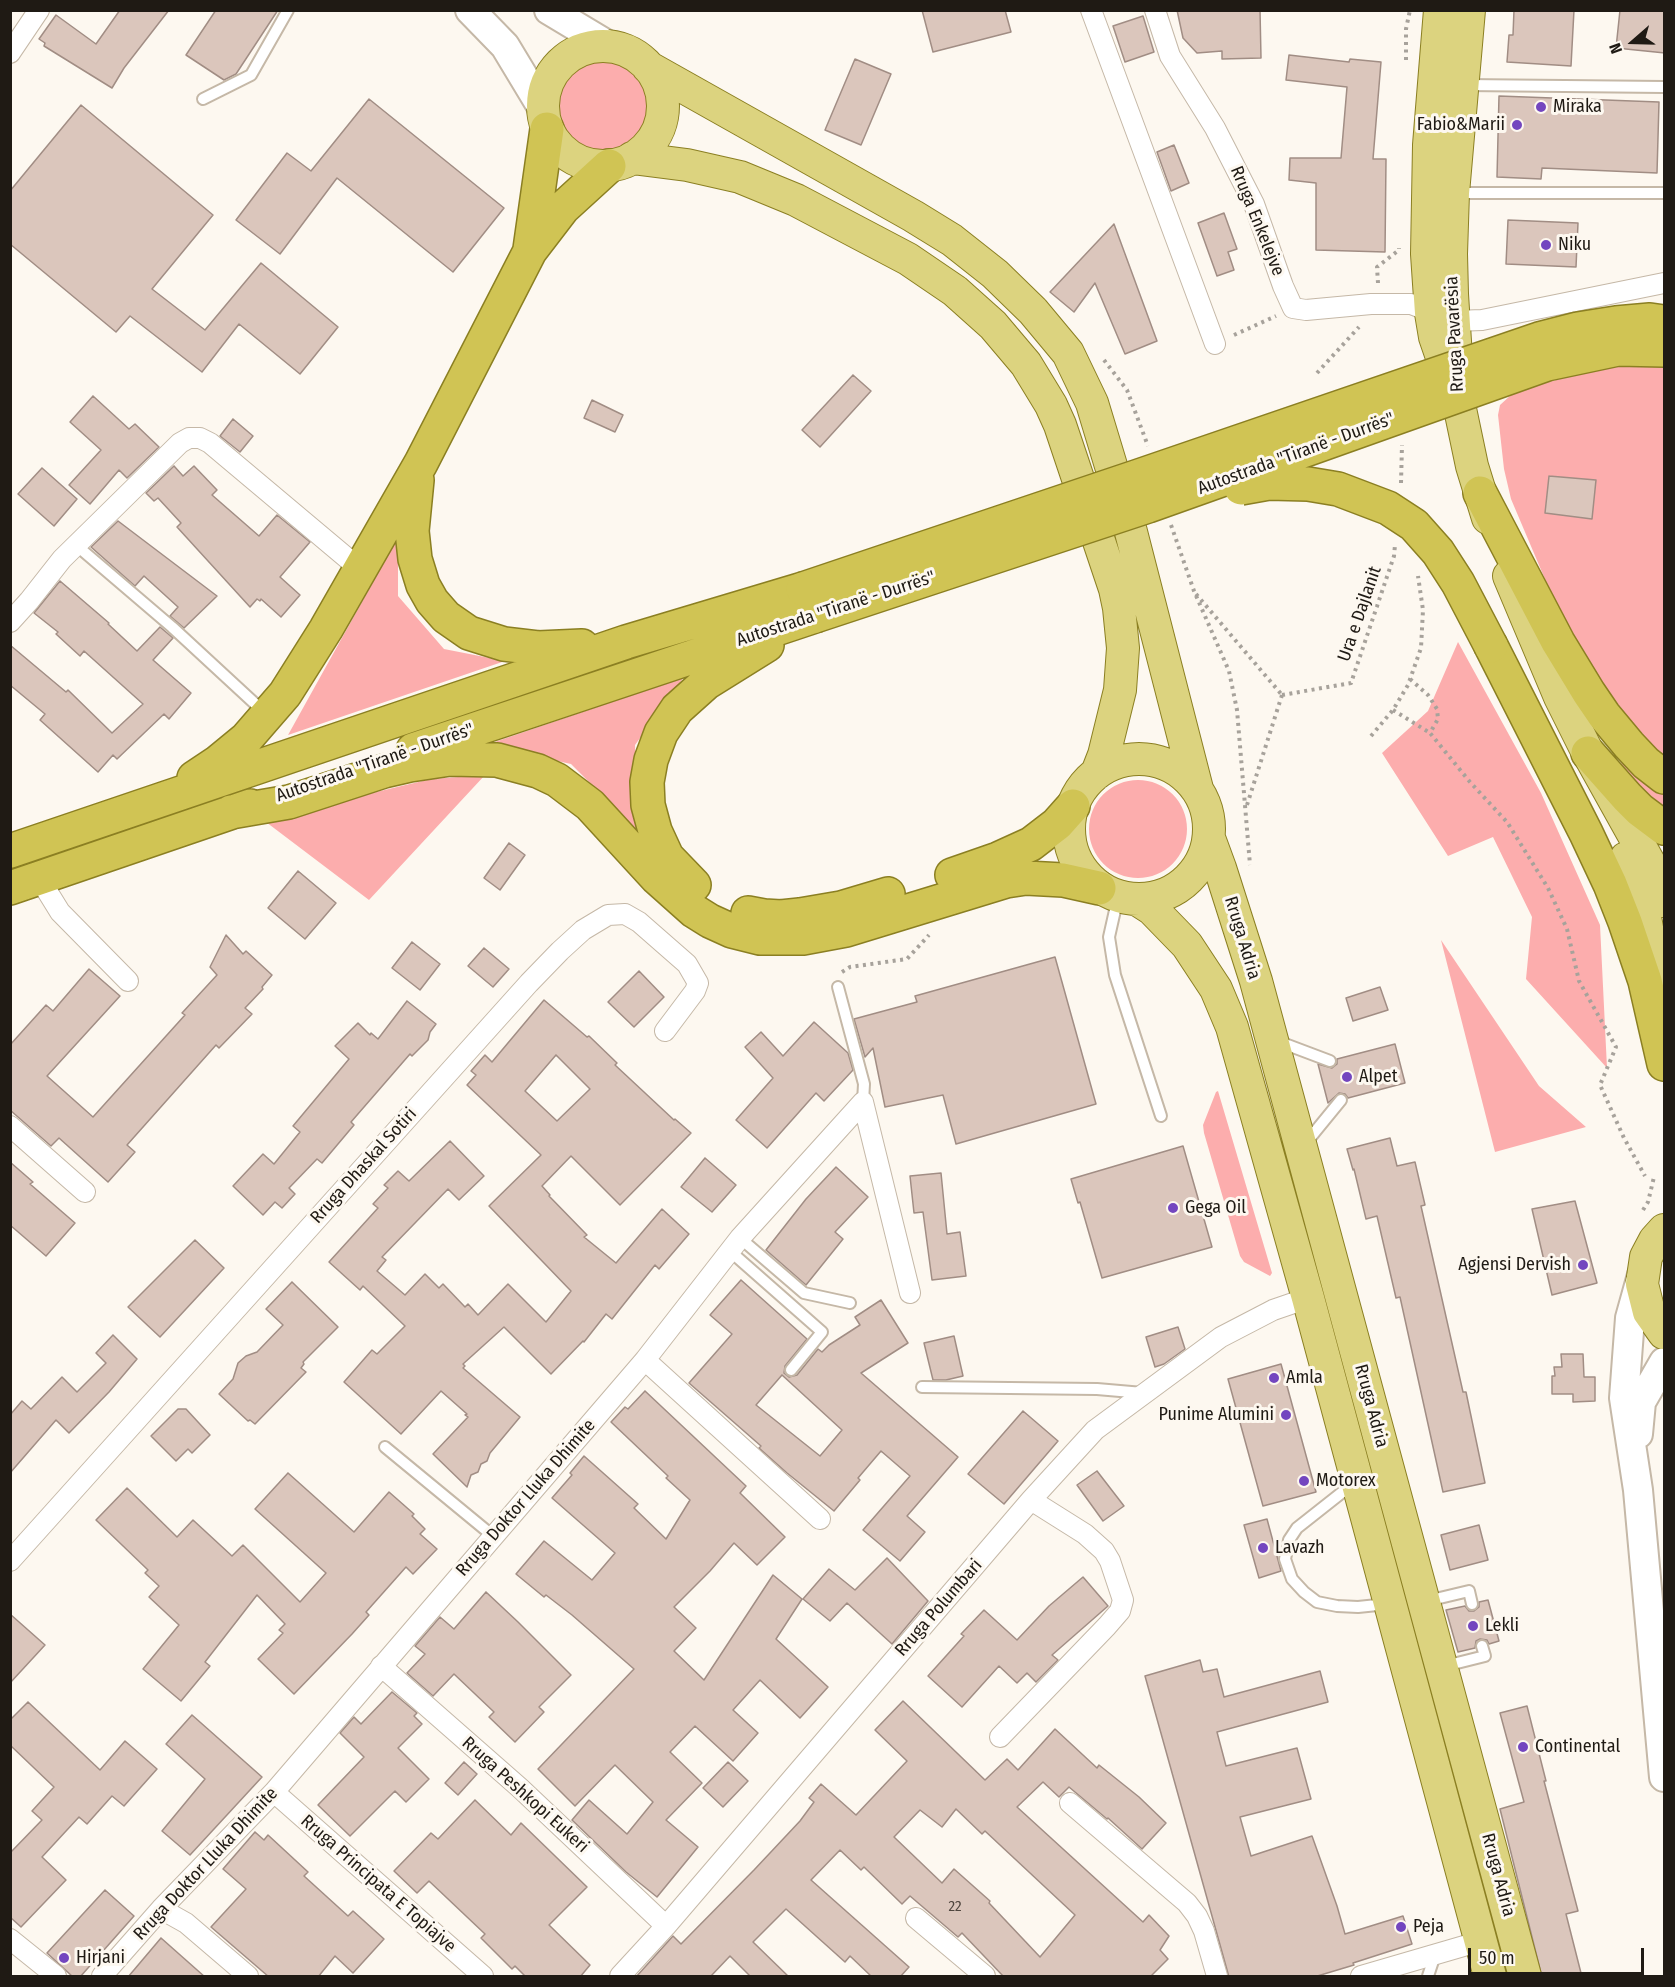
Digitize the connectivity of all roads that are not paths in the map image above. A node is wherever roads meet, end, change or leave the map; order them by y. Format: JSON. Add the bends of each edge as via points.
{"nodes":[{"id":1,"x":39,"y":10,"type":"edge"},
{"id":2,"x":288,"y":10,"type":"edge"},
{"id":3,"x":470,"y":10,"type":"edge"},
{"id":4,"x":549,"y":10,"type":"edge"},
{"id":5,"x":1091,"y":10,"type":"edge"},
{"id":6,"x":1155,"y":10,"type":"edge"},
{"id":7,"x":1440,"y":10,"type":"edge"},
{"id":8,"x":1469,"y":10,"type":"edge"},
{"id":9,"x":609,"y":46,"type":"junction"},
{"id":10,"x":10,"y":53,"type":"edge"},
{"id":11,"x":648,"y":67,"type":"junction"},
{"id":12,"x":1461,"y":84,"type":"junction"},
{"id":13,"x":1665,"y":87,"type":"edge"},
{"id":14,"x":202,"y":99,"type":"dead end"},
{"id":15,"x":545,"y":119,"type":"junction"},
{"id":16,"x":620,"y":162,"type":"junction"},
{"id":17,"x":1453,"y":193,"type":"junction"},
{"id":18,"x":1665,"y":193,"type":"edge"},
{"id":19,"x":530,"y":251,"type":"junction"},
{"id":20,"x":1665,"y":283,"type":"edge"},
{"id":21,"x":1443,"y":317,"type":"junction"},
{"id":22,"x":1665,"y":322,"type":"edge"},
{"id":23,"x":1215,"y":344,"type":"road end"},
{"id":24,"x":1665,"y":350,"type":"edge"},
{"id":25,"x":421,"y":463,"type":"junction"},
{"id":26,"x":1480,"y":494,"type":"junction"},
{"id":27,"x":1148,"y":506,"type":"junction"},
{"id":28,"x":76,"y":545,"type":"junction"},
{"id":29,"x":360,"y":569,"type":"junction"},
{"id":30,"x":809,"y":602,"type":"junction"},
{"id":31,"x":10,"y":622,"type":"edge"},
{"id":32,"x":626,"y":642,"type":"junction"},
{"id":33,"x":268,"y":715,"type":"junction"},
{"id":34,"x":1588,"y":753,"type":"junction"},
{"id":35,"x":1097,"y":773,"type":"junction"},
{"id":36,"x":1665,"y":777,"type":"edge"},
{"id":37,"x":1197,"y":789,"type":"junction"},
{"id":38,"x":157,"y":802,"type":"junction"},
{"id":39,"x":1072,"y":806,"type":"junction"},
{"id":40,"x":231,"y":812,"type":"junction"},
{"id":41,"x":1665,"y":828,"type":"edge"},
{"id":42,"x":1209,"y":838,"type":"junction"},
{"id":43,"x":10,"y":851,"type":"edge"},
{"id":44,"x":25,"y":883,"type":"edge"},
{"id":45,"x":1118,"y":895,"type":"junction"},
{"id":46,"x":1665,"y":901,"type":"edge"},
{"id":47,"x":128,"y":981,"type":"dead end"},
{"id":48,"x":838,"y":987,"type":"road end"},
{"id":49,"x":1665,"y":1029,"type":"edge"},
{"id":50,"x":665,"y":1031,"type":"dead end"},
{"id":51,"x":1271,"y":1038,"type":"junction"},
{"id":52,"x":1330,"y":1061,"type":"dead end"},
{"id":53,"x":1665,"y":1064,"type":"edge"},
{"id":54,"x":1341,"y":1100,"type":"dead end"},
{"id":55,"x":863,"y":1102,"type":"junction"},
{"id":56,"x":1161,"y":1116,"type":"dead end"},
{"id":57,"x":10,"y":1126,"type":"edge"},
{"id":58,"x":1301,"y":1149,"type":"junction"},
{"id":59,"x":85,"y":1192,"type":"dead end"},
{"id":60,"x":1663,"y":1229,"type":"edge"},
{"id":61,"x":735,"y":1245,"type":"junction"},
{"id":62,"x":1642,"y":1275,"type":"junction"},
{"id":63,"x":910,"y":1293,"type":"dead end"},
{"id":64,"x":1308,"y":1298,"type":"junction"},
{"id":65,"x":850,"y":1303,"type":"dead end"},
{"id":66,"x":1665,"y":1332,"type":"edge"},
{"id":67,"x":645,"y":1360,"type":"junction"},
{"id":68,"x":1665,"y":1362,"type":"edge"},
{"id":69,"x":791,"y":1370,"type":"dead end"},
{"id":70,"x":922,"y":1387,"type":"dead end"},
{"id":71,"x":1143,"y":1393,"type":"junction"},
{"id":72,"x":385,"y":1447,"type":"dead end"},
{"id":73,"x":1357,"y":1481,"type":"junction"},
{"id":74,"x":1638,"y":1490,"type":"junction"},
{"id":75,"x":1032,"y":1500,"type":"junction"},
{"id":76,"x":820,"y":1519,"type":"dead end"},
{"id":77,"x":493,"y":1536,"type":"junction"},
{"id":78,"x":10,"y":1561,"type":"edge"},
{"id":79,"x":1424,"y":1602,"type":"junction"},
{"id":80,"x":1391,"y":1604,"type":"junction"},
{"id":81,"x":1472,"y":1604,"type":"dead end"},
{"id":82,"x":1482,"y":1646,"type":"dead end"},
{"id":83,"x":381,"y":1666,"type":"junction"},
{"id":84,"x":1441,"y":1667,"type":"junction"},
{"id":85,"x":1000,"y":1737,"type":"dead end"},
{"id":86,"x":1665,"y":1777,"type":"edge"},
{"id":87,"x":273,"y":1792,"type":"junction"},
{"id":88,"x":1070,"y":1803,"type":"dead end"},
{"id":89,"x":161,"y":1909,"type":"junction"},
{"id":90,"x":916,"y":1918,"type":"dead end"},
{"id":91,"x":666,"y":1926,"type":"junction"},
{"id":92,"x":10,"y":1939,"type":"edge"},
{"id":93,"x":1481,"y":1941,"type":"junction"},
{"id":94,"x":1435,"y":1954,"type":"junction"},
{"id":95,"x":56,"y":1977,"type":"edge"},
{"id":96,"x":102,"y":1977,"type":"edge"},
{"id":97,"x":248,"y":1977,"type":"edge"},
{"id":98,"x":483,"y":1977,"type":"edge"},
{"id":99,"x":620,"y":1977,"type":"edge"},
{"id":100,"x":985,"y":1977,"type":"edge"},
{"id":101,"x":1217,"y":1977,"type":"edge"},
{"id":102,"x":1361,"y":1977,"type":"edge"},
{"id":103,"x":1428,"y":1977,"type":"edge"},
{"id":104,"x":1490,"y":1977,"type":"edge"},
{"id":105,"x":1525,"y":1977,"type":"edge"}],
"edges":[{"from":1,"to":10,"type":"street"},
{"from":2,"to":14,"type":"lane","via":[[251,75]]},
{"from":3,"to":15,"type":"main road","via":[[505,46]]},
{"from":4,"to":9,"type":"main road"},
{"from":5,"to":23,"type":"street"},
{"from":6,"to":21,"type":"street","name":"Rruga Enkelejve","via":[[1170,56],[1215,128],[1254,204],[1293,309],[1411,304]]},
{"from":7,"to":21,"type":"main road","name":"Rruga Pavarësia","via":[[1427,254]]},
{"from":8,"to":12,"type":"main road","name":"Rruga Pavarësia"},
{"from":9,"to":11,"type":"main road","via":[[631,53]]},
{"from":9,"to":15,"type":"main road","via":[[584,49],[562,62],[547,83]]},
{"from":11,"to":16,"type":"main road","via":[[659,87],[663,110],[660,125],[643,151]]},
{"from":11,"to":37,"type":"main road","via":[[952,240],[1033,311],[1068,353],[1092,403],[1131,532]]},
{"from":12,"to":13,"type":"lane"},
{"from":12,"to":17,"type":"main road","name":"Rruga Pavarësia"},
{"from":15,"to":16,"type":"main road","via":[[553,140],[572,157],[583,163]]},
{"from":15,"to":19,"type":"highway"},
{"from":16,"to":19,"type":"highway","via":[[563,208]]},
{"from":16,"to":35,"type":"main road","via":[[687,165],[740,177],[796,200],[908,259],[955,291],[999,331],[1026,364],[1060,425],[1119,608],[1123,648],[1120,690]]},
{"from":17,"to":18,"type":"lane"},
{"from":17,"to":21,"type":"main road","name":"Rruga Pavarësia"},
{"from":19,"to":25,"type":"highway"},
{"from":20,"to":21,"type":"street","via":[[1482,320]]},
{"from":21,"to":26,"type":"main road","name":"Rruga Pavarësia","via":[[1463,432]]},
{"from":22,"to":30,"type":"highway","name":"Autostrada \"Tiranë - Durrës\"","bridge":true,"via":[[1616,323],[1539,339],[1136,477]]},
{"from":24,"to":27,"type":"highway","name":"Autostrada \"Tiranë - Durrës\"","bridge":true,"via":[[1618,349],[1546,364]]},
{"from":25,"to":29,"type":"highway"},
{"from":25,"to":32,"type":"highway","via":[[413,517],[415,559],[428,594],[451,622],[480,638],[519,646]]},
{"from":26,"to":34,"type":"main road","name":"Rruga Pavarësia","via":[[1513,585]]},
{"from":26,"to":36,"type":"highway","via":[[1589,693],[1646,763]]},
{"from":27,"to":30,"type":"highway","name":"Autostrada \"Tiranë - Durrës\"","bridge":true},
{"from":27,"to":53,"type":"highway","bridge":true,"via":[[1288,482],[1338,489],[1388,508],[1414,525],[1458,583],[1587,833],[1645,981]]},
{"from":28,"to":29,"type":"street","via":[[180,443],[200,438]]},
{"from":28,"to":31,"type":"street"},
{"from":28,"to":33,"type":"lane"},
{"from":29,"to":33,"type":"highway","via":[[285,694]]},
{"from":30,"to":32,"type":"highway","name":"Autostrada \"Tiranë - Durrës\""},
{"from":30,"to":39,"type":"highway","via":[[677,709],[661,733],[651,759],[648,805],[655,831],[667,857],[707,895],[735,910],[764,916],[841,908],[1015,852],[1044,835]]},
{"from":30,"to":40,"type":"highway","name":"Autostrada \"Tiranë - Durrës\""},
{"from":32,"to":38,"type":"highway","name":"Autostrada \"Tiranë - Durrës\""},
{"from":33,"to":38,"type":"highway","via":[[218,762]]},
{"from":34,"to":41,"type":"highway","via":[[1640,810]]},
{"from":34,"to":46,"type":"main road","via":[[1651,866]]},
{"from":34,"to":49,"type":"main road","via":[[1643,907]]},
{"from":35,"to":37,"type":"main road","via":[[1125,760],[1155,761],[1183,774]]},
{"from":35,"to":39,"type":"main road"},
{"from":37,"to":42,"type":"main road","via":[[1208,818]]},
{"from":38,"to":43,"type":"highway","name":"Autostrada \"Tiranë - Durrës\""},
{"from":39,"to":45,"type":"main road","via":[[1071,846],[1084,874]]},
{"from":40,"to":44,"type":"highway","name":"Autostrada \"Tiranë - Durrës\""},
{"from":40,"to":45,"type":"highway","via":[[289,802],[410,765],[450,759],[497,760],[557,780],[590,805],[657,878],[694,911],[732,932],[760,938],[803,938],[846,930],[1026,878],[1063,880]]},
{"from":42,"to":45,"type":"main road","via":[[1203,858],[1185,883],[1158,897]]},
{"from":42,"to":51,"type":"main road","name":"Rruga Adria"},
{"from":44,"to":47,"type":"street","via":[[60,912]]},
{"from":45,"to":56,"type":"lane","via":[[1109,937],[1115,975]]},
{"from":45,"to":64,"type":"main road","name":"Rruga Adria","via":[[1152,909],[1187,945],[1216,989],[1232,1027]]},
{"from":48,"to":55,"type":"lane","via":[[864,1083]]},
{"from":50,"to":78,"type":"street","name":"Rruga Dhaskal Sotiri","via":[[695,991],[698,982],[693,972],[625,914],[598,920],[529,983]]},
{"from":51,"to":52,"type":"lane"},
{"from":51,"to":58,"type":"main road","name":"Rruga Adria"},
{"from":54,"to":58,"type":"lane"},
{"from":55,"to":61,"type":"street","name":"Rruga Doktor Lluka Dhimite"},
{"from":55,"to":63,"type":"street"},
{"from":57,"to":59,"type":"street"},
{"from":58,"to":79,"type":"main road","name":"Rruga Adria"},
{"from":60,"to":62,"type":"main road","via":[[1646,1257]]},
{"from":61,"to":65,"type":"lane","via":[[804,1293]]},
{"from":61,"to":67,"type":"street","name":"Rruga Doktor Lluka Dhimite"},
{"from":61,"to":69,"type":"lane","via":[[822,1332]]},
{"from":62,"to":66,"type":"main road","via":[[1645,1303]]},
{"from":62,"to":74,"type":"main road","via":[[1630,1318],[1624,1398]]},
{"from":64,"to":71,"type":"street","name":"Rruga Polumbari","via":[[1273,1310],[1221,1337]]},
{"from":64,"to":73,"type":"main road","name":"Rruga Adria"},
{"from":67,"to":76,"type":"street"},
{"from":67,"to":77,"type":"street","name":"Rruga Doktor Lluka Dhimite"},
{"from":68,"to":74,"type":"main road","via":[[1641,1402]]},
{"from":70,"to":71,"type":"lane"},
{"from":71,"to":75,"type":"street","name":"Rruga Polumbari","via":[[1095,1430]]},
{"from":72,"to":77,"type":"lane"},
{"from":73,"to":80,"type":"main road","name":"Rruga Adria"},
{"from":73,"to":80,"type":"lane","via":[[1297,1528],[1289,1540],[1285,1560],[1292,1579],[1317,1602],[1358,1607]]},
{"from":74,"to":86,"type":"main road"},
{"from":75,"to":85,"type":"street","via":[[1104,1551],[1123,1600],[1120,1611]]},
{"from":75,"to":91,"type":"street","name":"Rruga Polumbari"},
{"from":77,"to":83,"type":"street","name":"Rruga Doktor Lluka Dhimite"},
{"from":79,"to":81,"type":"lane","via":[[1469,1591]]},
{"from":79,"to":84,"type":"main road","name":"Rruga Adria"},
{"from":80,"to":93,"type":"main road","name":"Rruga Adria"},
{"from":82,"to":84,"type":"lane","via":[[1485,1656]]},
{"from":83,"to":87,"type":"street","name":"Rruga Doktor Lluka Dhimite"},
{"from":83,"to":91,"type":"street","name":"Rruga Peshkopi Eukeri","via":[[520,1788]]},
{"from":84,"to":105,"type":"main road","name":"Rruga Adria"},
{"from":87,"to":89,"type":"street","name":"Rruga Doktor Lluka Dhimite"},
{"from":87,"to":98,"type":"street","name":"Rruga Principata E Topiajve"},
{"from":88,"to":101,"type":"street","via":[[1187,1903],[1204,1931]]},
{"from":89,"to":96,"type":"street","name":"Rruga Doktor Lluka Dhimite"},
{"from":89,"to":97,"type":"street","via":[[186,1923]]},
{"from":90,"to":100,"type":"street"},
{"from":91,"to":99,"type":"street","name":"Rruga Polumbari"},
{"from":92,"to":95,"type":"street"},
{"from":93,"to":94,"type":"street"},
{"from":93,"to":104,"type":"main road","name":"Rruga Adria"},
{"from":94,"to":102,"type":"street"},
{"from":94,"to":103,"type":"lane"}]}
